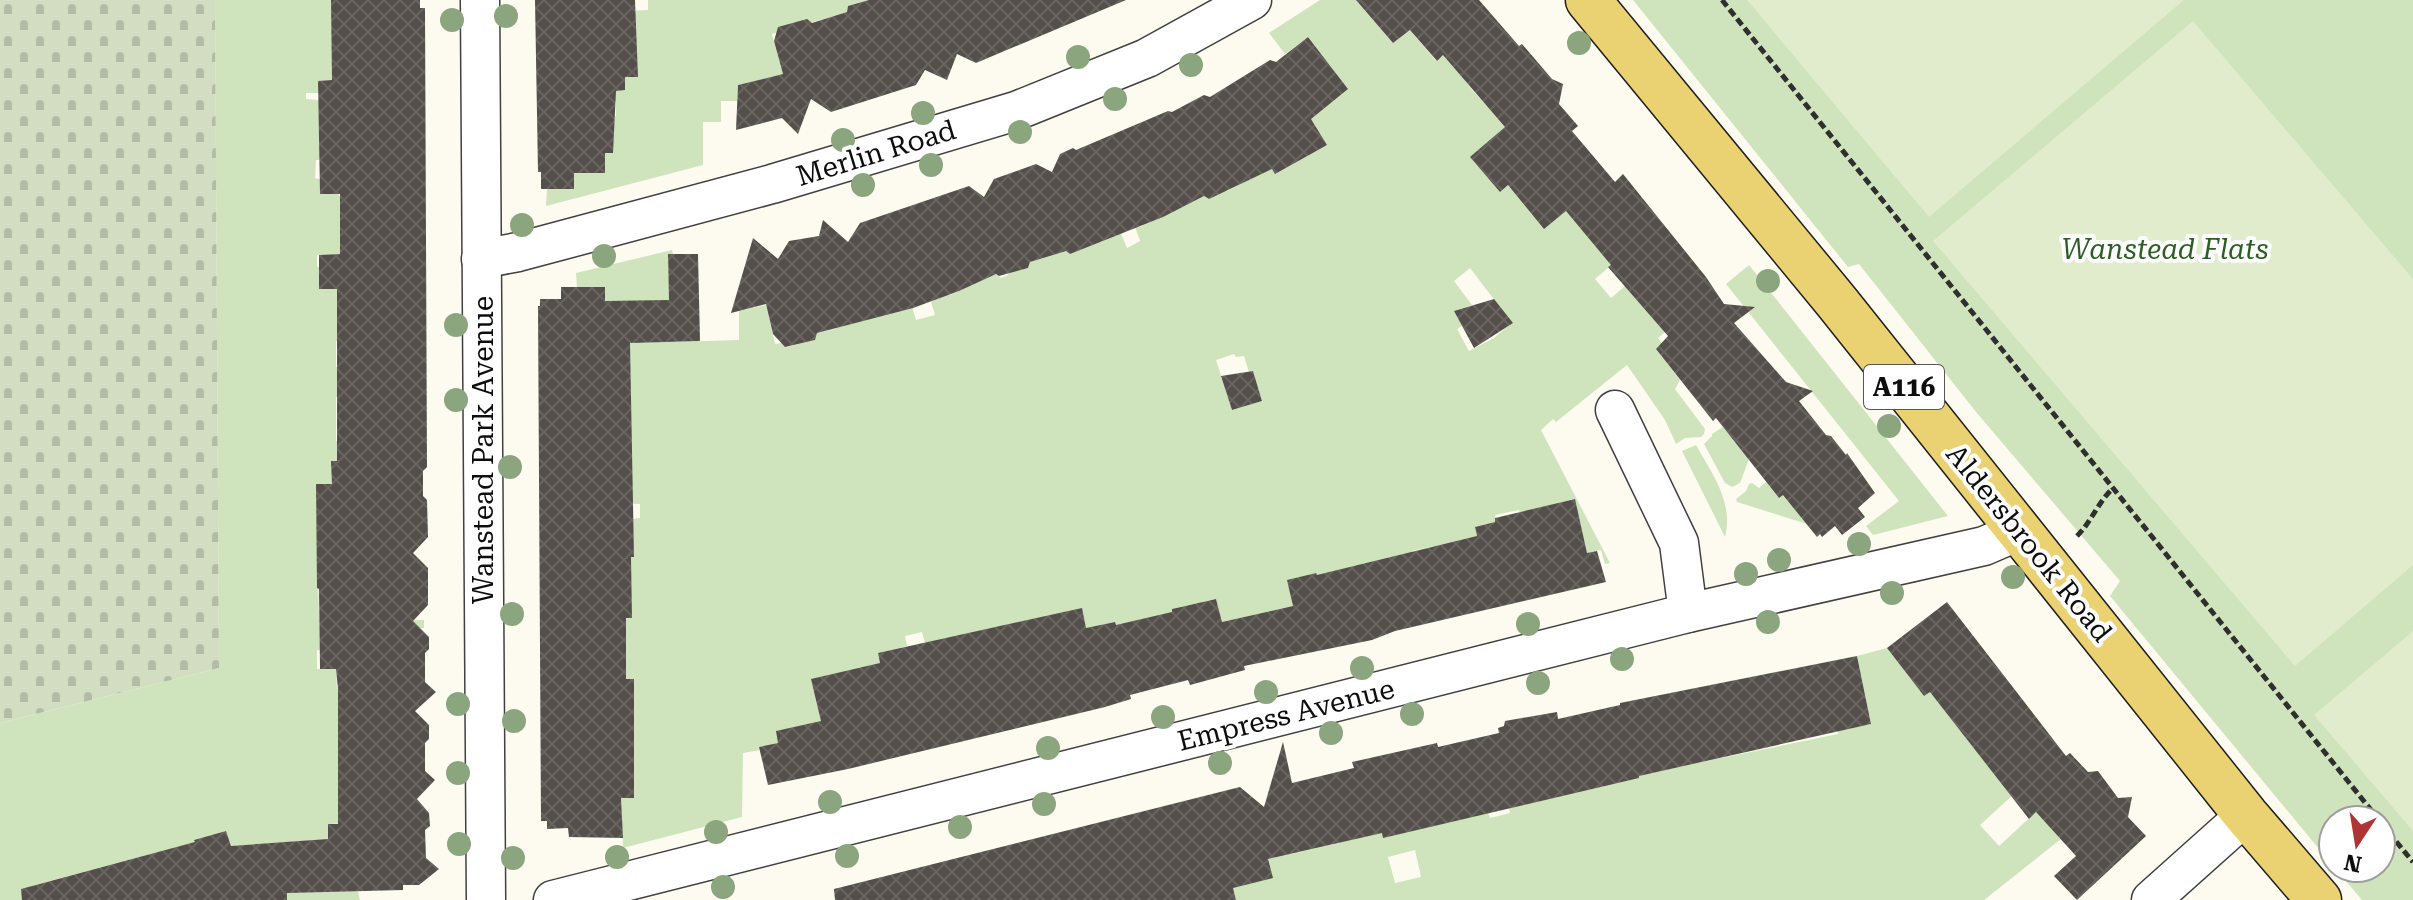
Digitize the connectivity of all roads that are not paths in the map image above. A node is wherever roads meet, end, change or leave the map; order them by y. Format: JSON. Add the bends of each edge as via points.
{"nodes":[{"id":1,"x":480,"y":0,"type":"edge"},
{"id":2,"x":1252,"y":0,"type":"edge"},
{"id":3,"x":1588,"y":0,"type":"edge"},
{"id":4,"x":481,"y":259,"type":"junction"},
{"id":5,"x":1615,"y":410,"type":"dead end"},
{"id":6,"x":2019,"y":531,"type":"junction"},
{"id":7,"x":1688,"y":613,"type":"junction"},
{"id":8,"x":2246,"y":815,"type":"junction"},
{"id":9,"x":486,"y":900,"type":"edge"},
{"id":10,"x":553,"y":900,"type":"edge"},
{"id":11,"x":2151,"y":900,"type":"edge"},
{"id":12,"x":2319,"y":900,"type":"edge"}],
"edges":[{"from":1,"to":4,"type":"street","name":"Wanstead Park Avenue"},
{"from":2,"to":4,"type":"street","name":"Merlin Road","via":[[1147,58],[1016,111],[772,184]]},
{"from":3,"to":6,"type":"main road","name":"Aldersbrook Road","number":"A116"},
{"from":4,"to":9,"type":"street","name":"Wanstead Park Avenue"},
{"from":5,"to":7,"type":"street","via":[[1679,543]]},
{"from":6,"to":7,"type":"street","name":"Empress Avenue","via":[[1984,546]]},
{"from":6,"to":8,"type":"main road","name":"Aldersbrook Road","number":"A116"},
{"from":7,"to":10,"type":"street","name":"Empress Avenue"},
{"from":8,"to":11,"type":"street"},
{"from":8,"to":12,"type":"main road","name":"Aldersbrook Road","number":"A116"}]}
